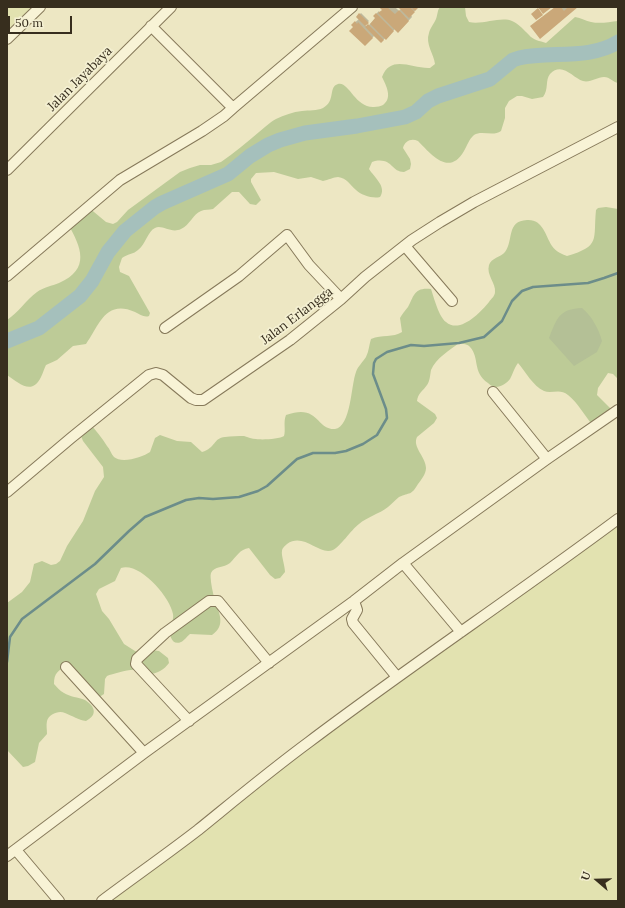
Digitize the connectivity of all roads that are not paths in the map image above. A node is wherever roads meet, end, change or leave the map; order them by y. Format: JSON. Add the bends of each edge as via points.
{"nodes":[{"id":1,"x":40,"y":7,"type":"edge"},
{"id":2,"x":171,"y":7,"type":"edge"},
{"id":3,"x":352,"y":7,"type":"edge"},
{"id":4,"x":151,"y":26,"type":"junction"},
{"id":5,"x":7,"y":39,"type":"edge"},
{"id":6,"x":233,"y":108,"type":"junction"},
{"id":7,"x":618,"y":127,"type":"edge"},
{"id":8,"x":7,"y":170,"type":"edge"},
{"id":9,"x":405,"y":246,"type":"junction"},
{"id":10,"x":7,"y":276,"type":"edge"},
{"id":11,"x":341,"y":299,"type":"junction"},
{"id":12,"x":452,"y":301,"type":"dead end"},
{"id":13,"x":165,"y":328,"type":"dead end"},
{"id":14,"x":493,"y":392,"type":"dead end"},
{"id":15,"x":618,"y":410,"type":"edge"},
{"id":16,"x":547,"y":458,"type":"junction"},
{"id":17,"x":7,"y":492,"type":"edge"},
{"id":18,"x":618,"y":520,"type":"edge"},
{"id":19,"x":403,"y":563,"type":"junction"},
{"id":20,"x":354,"y":601,"type":"junction"},
{"id":21,"x":461,"y":632,"type":"junction"},
{"id":22,"x":269,"y":663,"type":"junction"},
{"id":23,"x":66,"y":667,"type":"dead end"},
{"id":24,"x":397,"y":677,"type":"junction"},
{"id":25,"x":189,"y":721,"type":"junction"},
{"id":26,"x":144,"y":753,"type":"junction"},
{"id":27,"x":16,"y":850,"type":"junction"},
{"id":28,"x":7,"y":856,"type":"edge"},
{"id":29,"x":60,"y":901,"type":"edge"},
{"id":30,"x":102,"y":901,"type":"edge"}],
"edges":[{"from":1,"to":5,"type":"street"},
{"from":2,"to":4,"type":"street","name":"Jalan Jayabaya"},
{"from":3,"to":6,"type":"street"},
{"from":4,"to":6,"type":"street"},
{"from":4,"to":8,"type":"street","name":"Jalan Jayabaya"},
{"from":6,"to":10,"type":"street","via":[[202,131],[120,180]]},
{"from":7,"to":9,"type":"street","name":"Jalan Erlangga","via":[[474,202]]},
{"from":9,"to":11,"type":"street","name":"Jalan Erlangga"},
{"from":9,"to":12,"type":"street"},
{"from":11,"to":13,"type":"street","via":[[309,265],[287,235],[239,276]]},
{"from":11,"to":17,"type":"street","name":"Jalan Erlangga","via":[[290,340],[203,400],[191,398],[160,373],[149,375]]},
{"from":14,"to":16,"type":"street"},
{"from":15,"to":16,"type":"street"},
{"from":16,"to":19,"type":"street"},
{"from":18,"to":21,"type":"street"},
{"from":19,"to":20,"type":"street"},
{"from":19,"to":21,"type":"street"},
{"from":20,"to":22,"type":"street"},
{"from":20,"to":24,"type":"street","via":[[357,610],[352,619],[353,623]]},
{"from":21,"to":24,"type":"street"},
{"from":22,"to":25,"type":"street"},
{"from":22,"to":25,"type":"street","via":[[218,601],[209,602],[165,632],[137,659],[136,664]]},
{"from":23,"to":26,"type":"street"},
{"from":24,"to":30,"type":"street","via":[[309,741],[197,831]]},
{"from":25,"to":26,"type":"street"},
{"from":26,"to":27,"type":"street"},
{"from":27,"to":28,"type":"street"},
{"from":27,"to":29,"type":"street"}]}
